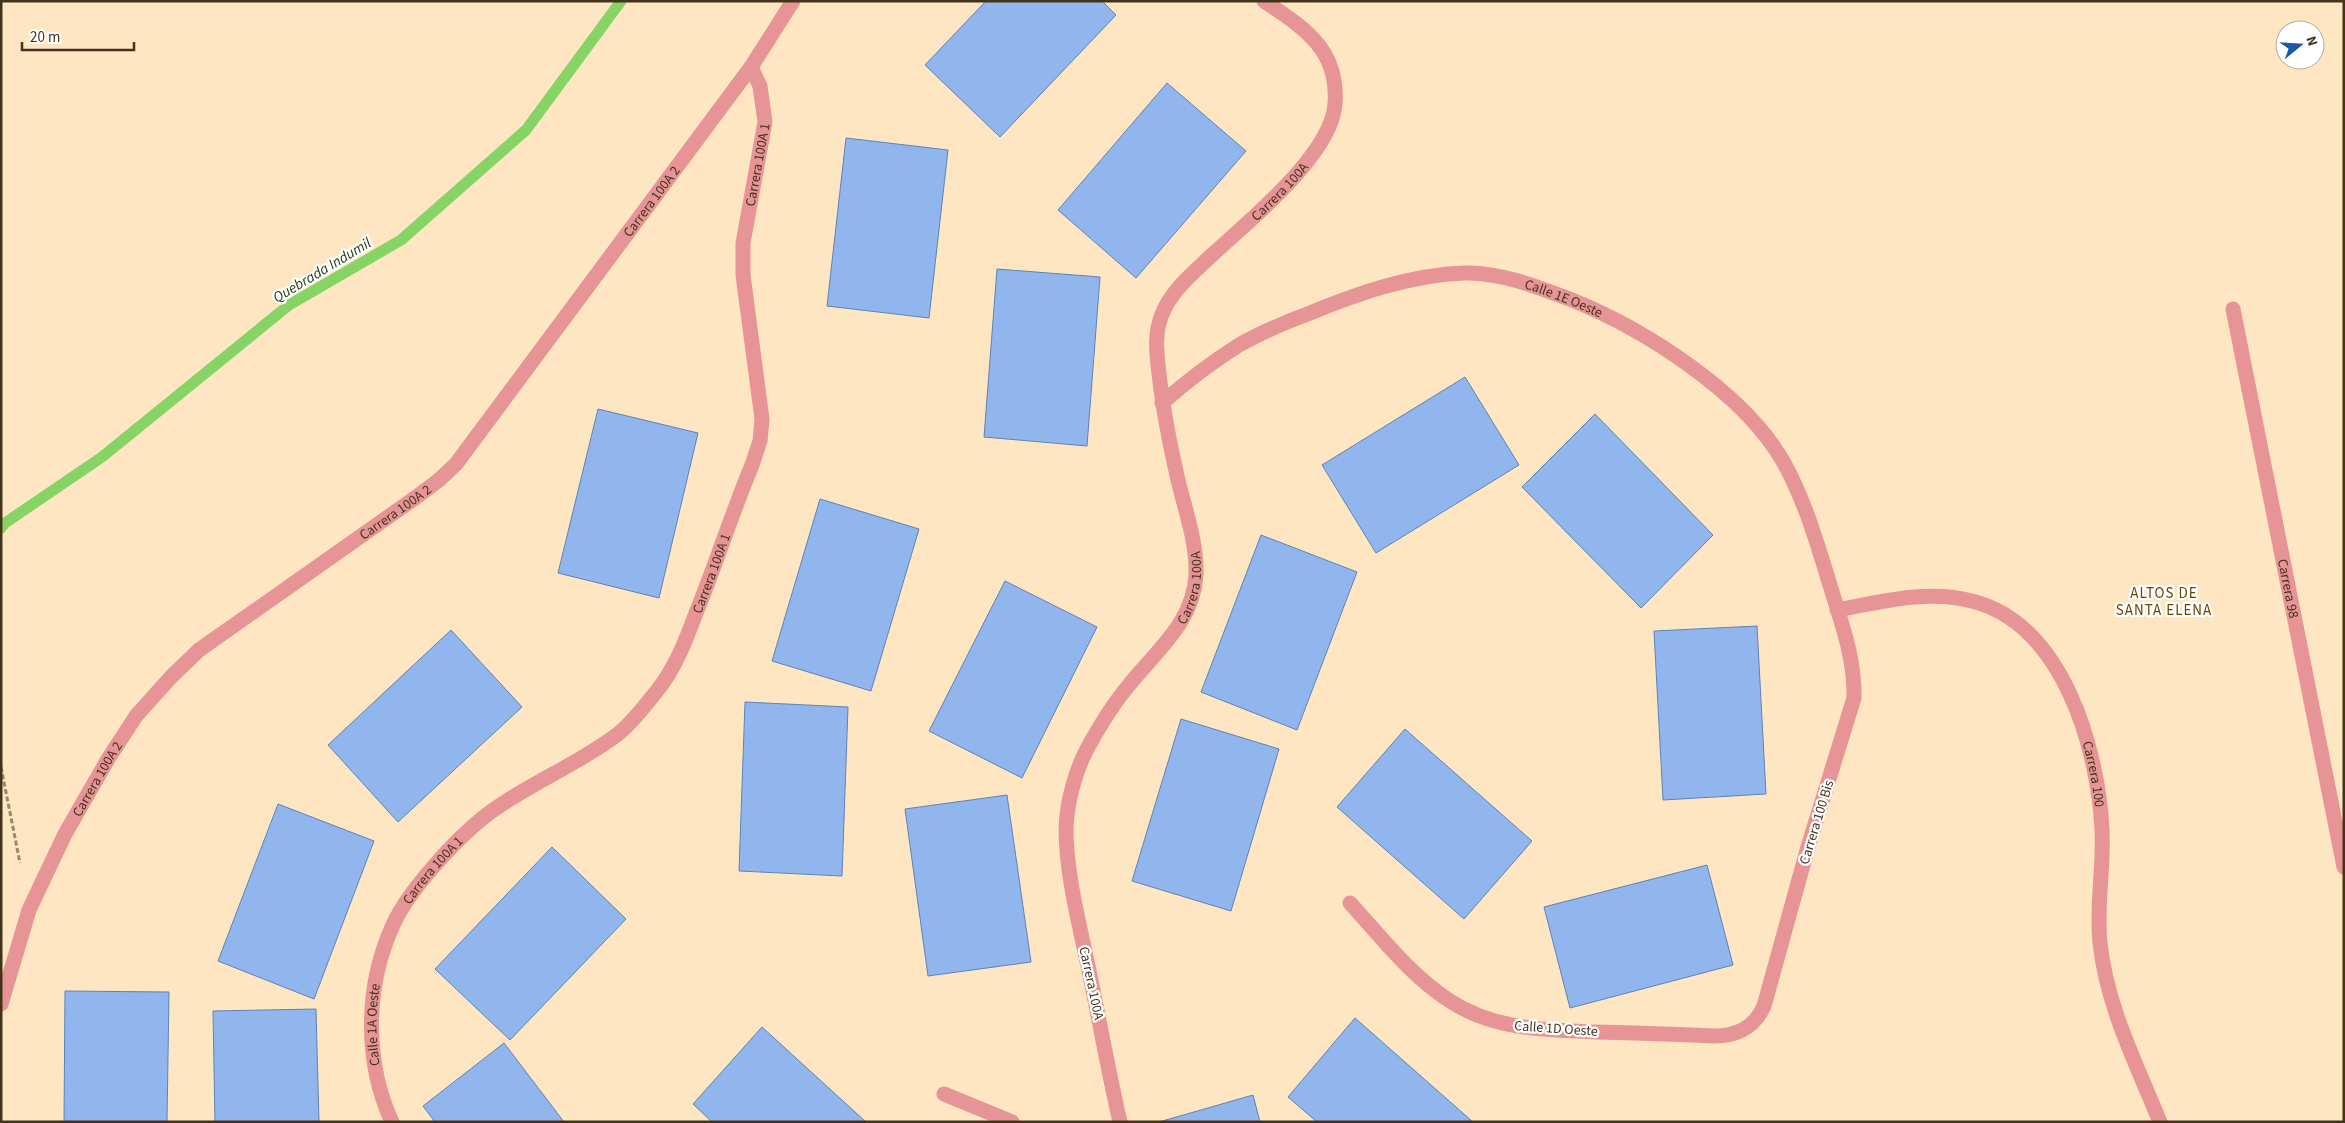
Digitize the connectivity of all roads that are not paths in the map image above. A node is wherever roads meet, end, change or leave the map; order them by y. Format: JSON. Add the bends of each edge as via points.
{"nodes":[{"id":1,"x":793,"y":1,"type":"edge"},
{"id":2,"x":1264,"y":1,"type":"edge"},
{"id":3,"x":751,"y":67,"type":"junction"},
{"id":4,"x":2233,"y":309,"type":"dead end"},
{"id":5,"x":1162,"y":403,"type":"junction"},
{"id":6,"x":1838,"y":610,"type":"junction"},
{"id":7,"x":2344,"y":867,"type":"edge"},
{"id":8,"x":1350,"y":903,"type":"dead end"},
{"id":9,"x":382,"y":955,"type":"joint"},
{"id":10,"x":1,"y":1004,"type":"edge"},
{"id":11,"x":1747,"y":1029,"type":"joint"},
{"id":12,"x":944,"y":1094,"type":"dead end"},
{"id":13,"x":392,"y":1122,"type":"edge"},
{"id":14,"x":1012,"y":1122,"type":"edge"},
{"id":15,"x":1120,"y":1122,"type":"edge"},
{"id":16,"x":2160,"y":1122,"type":"edge"}],
"edges":[{"from":1,"to":3,"type":"street","name":"Carrera 100A 2"},
{"from":2,"to":5,"type":"street","name":"Carrera 100A","via":[[1309,32],[1322,47],[1334,83],[1332,122],[1314,152],[1292,178],[1188,276],[1165,308],[1156,348]]},
{"from":3,"to":9,"type":"street","name":"Carrera 100A 1","via":[[760,86],[765,122],[743,243],[743,275],[762,419],[760,441],[692,624],[658,690],[620,733],[515,795],[455,843],[434,866],[393,924]]},
{"from":3,"to":10,"type":"street","name":"Carrera 100A 2","via":[[456,464],[415,498],[199,650],[136,716],[65,834],[30,910]]},
{"from":4,"to":7,"type":"street","name":"Carrera 98"},
{"from":5,"to":6,"type":"street","name":"Calle 1E Oeste","via":[[1241,344],[1294,319],[1366,292],[1400,282],[1466,273],[1525,283],[1622,322],[1683,361],[1744,414],[1766,437],[1796,488],[1810,518]]},
{"from":5,"to":15,"type":"street","name":"Carrera 100A","via":[[1195,555],[1191,605],[1181,622],[1120,696],[1086,751],[1069,801],[1066,828],[1082,936]]},
{"from":6,"to":11,"type":"street","name":"Carrera 100 Bis","via":[[1853,664],[1854,698],[1764,1006]]},
{"from":6,"to":16,"type":"street","name":"Carrera 100","via":[[1908,598],[1972,601],[2005,616],[2035,641],[2053,663],[2074,704],[2095,774],[2102,832],[2098,922],[2103,964],[2121,1028]]},
{"from":8,"to":11,"type":"street","name":"Calle 1D Oeste","via":[[1400,958],[1436,991],[1464,1009],[1489,1019],[1535,1030],[1724,1036]]},
{"from":9,"to":13,"type":"street","name":"Calle 1A Oeste","via":[[375,982],[371,1038],[380,1093]]},
{"from":12,"to":14,"type":"street"}]}
